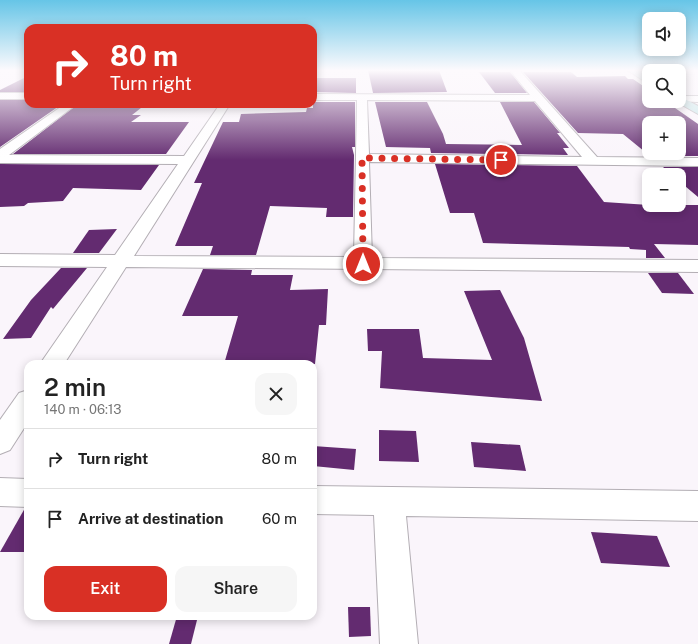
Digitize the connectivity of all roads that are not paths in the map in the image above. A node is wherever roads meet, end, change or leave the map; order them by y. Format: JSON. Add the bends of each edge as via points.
{"nodes":[{"id":1,"x":362,"y":100,"type":"edge"},
{"id":2,"x":539,"y":100,"type":"edge"},
{"id":3,"x":686,"y":103,"type":"edge"},
{"id":4,"x":66,"y":108,"type":"edge"},
{"id":5,"x":221,"y":108,"type":"edge"},
{"id":6,"x":698,"y":111,"type":"edge"},
{"id":7,"x":0,"y":155,"type":"edge"},
{"id":8,"x":362,"y":158,"type":"junction"},
{"id":9,"x":0,"y":159,"type":"edge"},
{"id":10,"x":187,"y":160,"type":"junction"},
{"id":11,"x":593,"y":161,"type":"junction"},
{"id":12,"x":698,"y":162,"type":"edge"},
{"id":13,"x":0,"y":260,"type":"edge"},
{"id":14,"x":120,"y":262,"type":"junction"},
{"id":15,"x":363,"y":264,"type":"junction"},
{"id":16,"x":694,"y":270,"type":"edge"},
{"id":17,"x":55,"y":360,"type":"edge"},
{"id":18,"x":24,"y":406,"type":"edge"},
{"id":19,"x":0,"y":442,"type":"edge"},
{"id":20,"x":0,"y":492,"type":"edge"},
{"id":21,"x":24,"y":493,"type":"edge"},
{"id":22,"x":317,"y":500,"type":"edge"},
{"id":23,"x":389,"y":502,"type":"junction"},
{"id":24,"x":698,"y":506,"type":"edge"},
{"id":25,"x":399,"y":644,"type":"edge"}],
"edges":[{"from":1,"to":8,"type":"street"},
{"from":2,"to":11,"type":"street"},
{"from":3,"to":6,"type":"street"},
{"from":4,"to":7,"type":"street"},
{"from":5,"to":10,"type":"street"},
{"from":8,"to":11,"type":"street"},
{"from":8,"to":15,"type":"street"},
{"from":9,"to":10,"type":"street"},
{"from":10,"to":14,"type":"street"},
{"from":11,"to":12,"type":"street"},
{"from":13,"to":14,"type":"street"},
{"from":14,"to":15,"type":"street"},
{"from":14,"to":17,"type":"street"},
{"from":15,"to":16,"type":"street"},
{"from":18,"to":19,"type":"street"},
{"from":20,"to":21,"type":"street"},
{"from":22,"to":23,"type":"street"},
{"from":23,"to":24,"type":"street"},
{"from":23,"to":25,"type":"street"}]}
